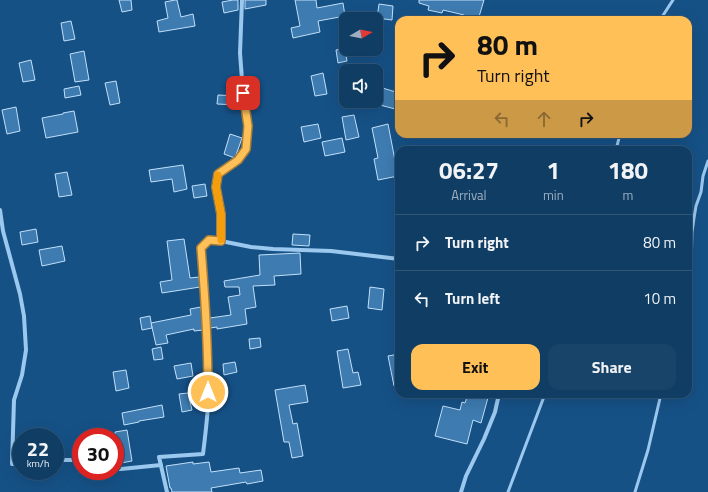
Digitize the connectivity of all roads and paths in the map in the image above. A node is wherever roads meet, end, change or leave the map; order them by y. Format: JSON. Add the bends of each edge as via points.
{"nodes":[{"id":1,"x":242,"y":0,"type":"edge"},
{"id":2,"x":673,"y":0,"type":"edge"},
{"id":3,"x":663,"y":16,"type":"edge"},
{"id":4,"x":708,"y":161,"type":"edge"},
{"id":5,"x":0,"y":210,"type":"edge"},
{"id":6,"x":692,"y":232,"type":"edge"},
{"id":7,"x":692,"y":232,"type":"edge"},
{"id":8,"x":221,"y":241,"type":"junction"},
{"id":9,"x":395,"y":259,"type":"edge"},
{"id":10,"x":692,"y":269,"type":"edge"},
{"id":11,"x":498,"y":398,"type":"edge"},
{"id":12,"x":543,"y":398,"type":"edge"},
{"id":13,"x":660,"y":398,"type":"edge"},
{"id":14,"x":13,"y":428,"type":"edge"},
{"id":15,"x":160,"y":465,"type":"junction"},
{"id":16,"x":124,"y":469,"type":"edge"},
{"id":17,"x":167,"y":492,"type":"edge"},
{"id":18,"x":461,"y":492,"type":"edge"},
{"id":19,"x":508,"y":492,"type":"edge"},
{"id":20,"x":635,"y":492,"type":"edge"}],
"edges":[{"from":1,"to":8,"type":"street","via":[[240,53],[248,126],[246,149],[238,160],[218,174],[216,187],[221,214]]},
{"from":2,"to":3,"type":"lane"},
{"from":4,"to":7,"type":"lane"},
{"from":5,"to":14,"type":"street","via":[[24,316],[26,350],[14,400]]},
{"from":6,"to":10,"type":"lane"},
{"from":8,"to":9,"type":"street","via":[[251,247],[331,251]]},
{"from":8,"to":15,"type":"street","via":[[209,240],[201,248],[208,352],[208,406],[203,454],[159,457]]},
{"from":11,"to":18,"type":"street","via":[[495,412]]},
{"from":12,"to":19,"type":"lane"},
{"from":13,"to":20,"type":"lane"},
{"from":15,"to":16,"type":"street"},
{"from":15,"to":17,"type":"street"}]}
